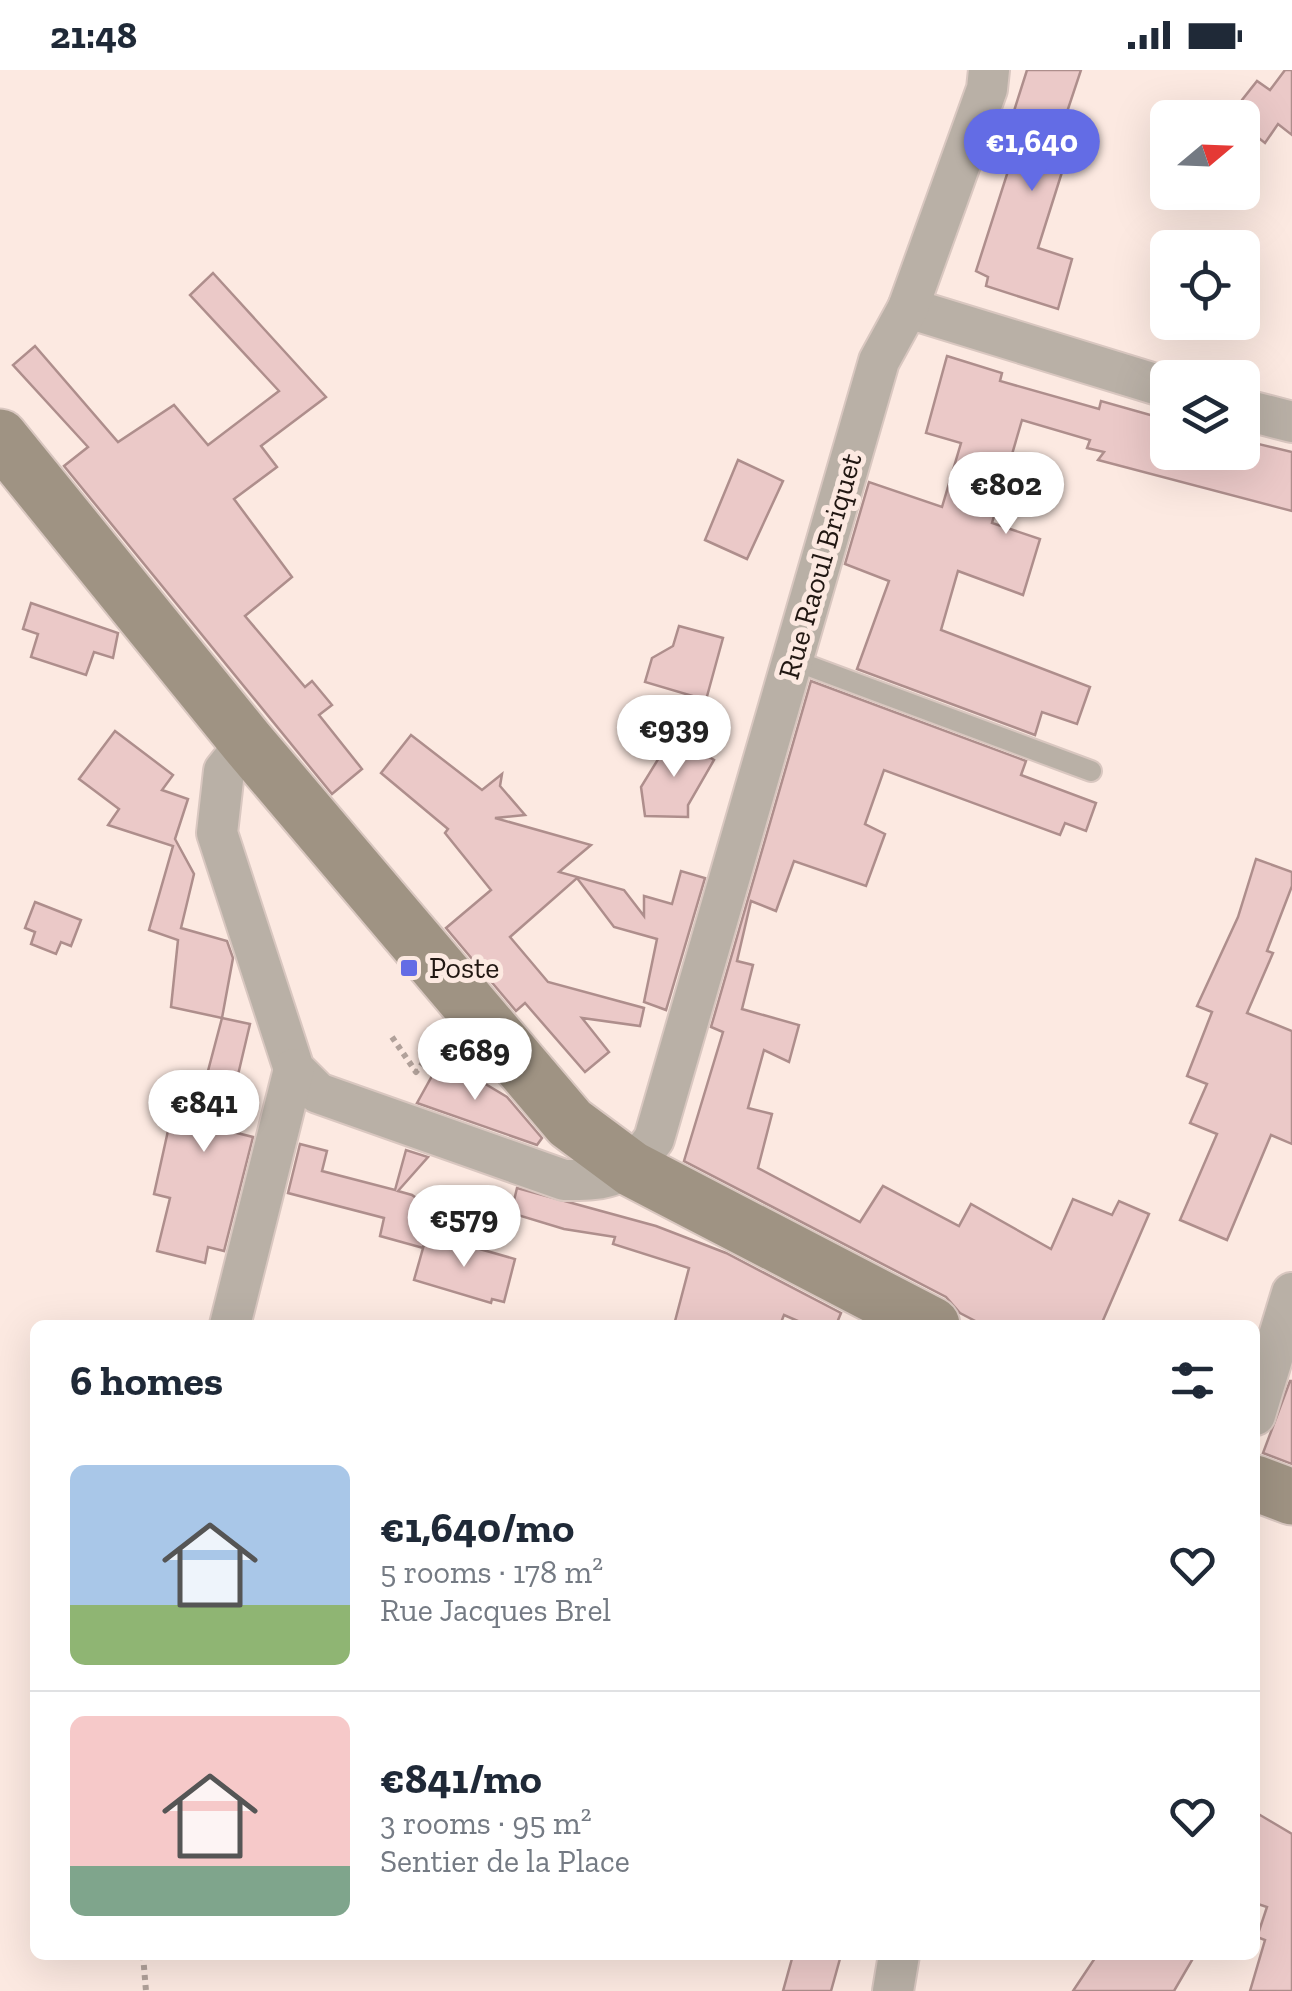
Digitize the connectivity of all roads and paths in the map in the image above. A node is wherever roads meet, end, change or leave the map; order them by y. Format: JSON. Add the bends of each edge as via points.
{"nodes":[{"id":1,"x":989,"y":70,"type":"edge"},
{"id":2,"x":908,"y":308,"type":"junction"},
{"id":3,"x":1150,"y":382,"type":"edge"},
{"id":4,"x":1260,"y":414,"type":"edge"},
{"id":5,"x":1292,"y":422,"type":"edge"},
{"id":6,"x":0,"y":437,"type":"edge"},
{"id":7,"x":793,"y":660,"type":"junction"},
{"id":8,"x":247,"y":742,"type":"junction"},
{"id":9,"x":1090,"y":771,"type":"dead end"},
{"id":10,"x":469,"y":1004,"type":"junction"},
{"id":11,"x":392,"y":1037,"type":"dead end"},
{"id":12,"x":294,"y":1069,"type":"junction"},
{"id":13,"x":632,"y":1169,"type":"junction"},
{"id":14,"x":1292,"y":1293,"type":"edge"},
{"id":15,"x":231,"y":1320,"type":"edge"},
{"id":16,"x":922,"y":1320,"type":"edge"},
{"id":17,"x":1260,"y":1399,"type":"edge"},
{"id":18,"x":1260,"y":1484,"type":"edge"},
{"id":19,"x":1292,"y":1497,"type":"edge"},
{"id":20,"x":143,"y":1960,"type":"edge"},
{"id":21,"x":899,"y":1960,"type":"edge"},
{"id":22,"x":146,"y":1991,"type":"edge"},
{"id":23,"x":893,"y":1991,"type":"edge"}],
"edges":[{"from":1,"to":2,"type":"street","name":"Rue Raoul Briquet"},
{"from":2,"to":3,"type":"street"},
{"from":2,"to":7,"type":"street","name":"Rue Raoul Briquet","via":[[879,361]]},
{"from":4,"to":5,"type":"street"},
{"from":6,"to":8,"type":"street"},
{"from":7,"to":9,"type":"lane"},
{"from":7,"to":13,"type":"street","name":"Rue Raoul Briquet","via":[[654,1139]]},
{"from":8,"to":10,"type":"street"},
{"from":8,"to":12,"type":"street","via":[[224,771],[217,833]]},
{"from":10,"to":11,"type":"path","via":[[416,1072]]},
{"from":10,"to":13,"type":"street","via":[[570,1123]]},
{"from":12,"to":13,"type":"street","via":[[318,1094],[564,1180]]},
{"from":12,"to":15,"type":"street"},
{"from":13,"to":16,"type":"street"},
{"from":14,"to":17,"type":"street"},
{"from":18,"to":19,"type":"street"},
{"from":20,"to":22,"type":"path"},
{"from":21,"to":23,"type":"street"}]}
